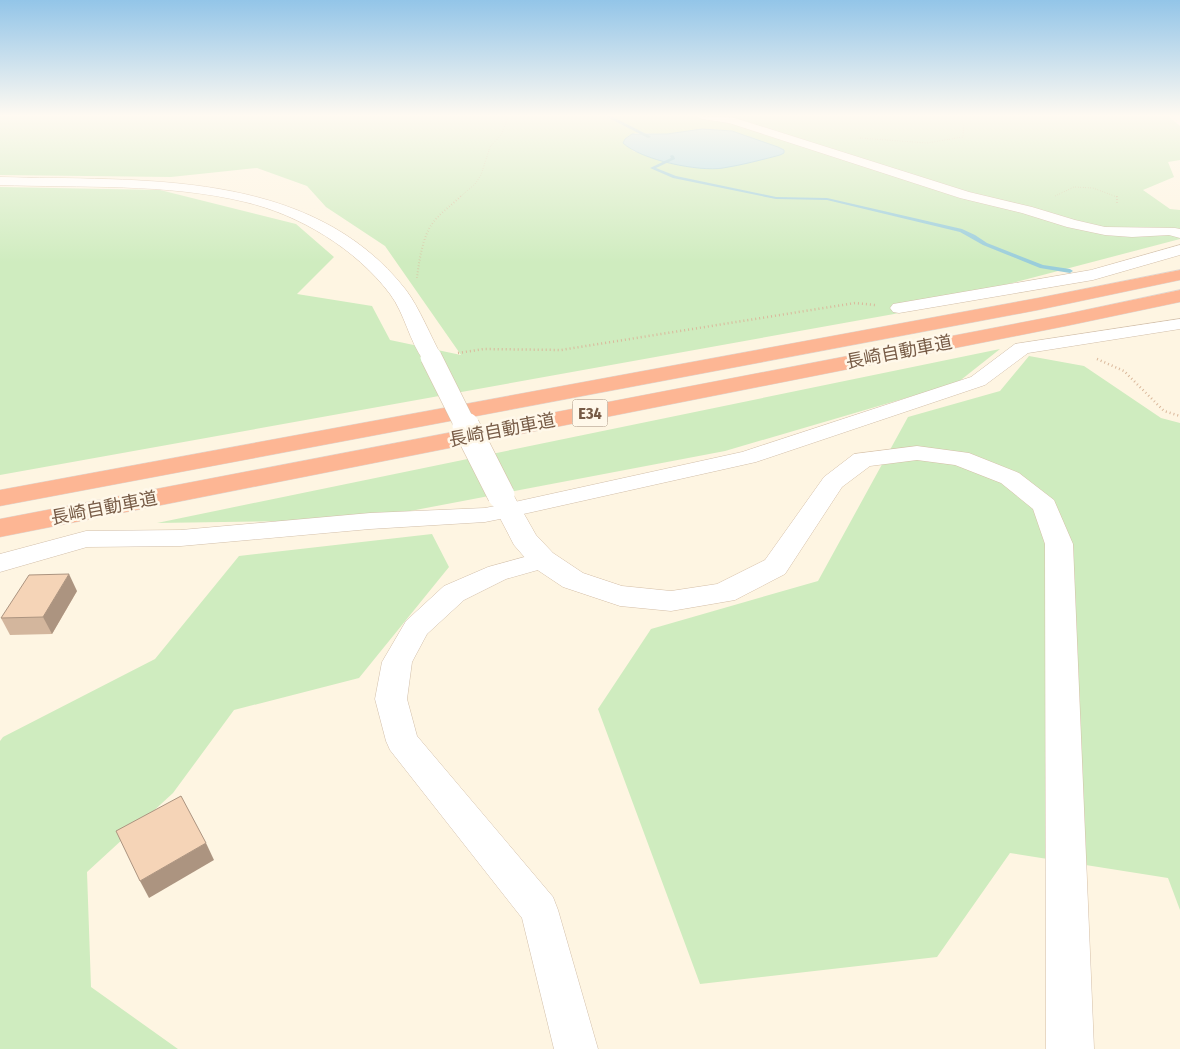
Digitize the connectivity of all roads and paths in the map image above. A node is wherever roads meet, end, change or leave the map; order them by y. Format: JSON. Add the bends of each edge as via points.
{"nodes":[{"id":1,"x":484,"y":165,"type":"edge"},
{"id":2,"x":871,"y":165,"type":"edge"},
{"id":3,"x":0,"y":181,"type":"edge"},
{"id":4,"x":1117,"y":205,"type":"dead end"},
{"id":5,"x":1027,"y":210,"type":"junction"},
{"id":6,"x":1180,"y":234,"type":"edge"},
{"id":7,"x":1180,"y":250,"type":"edge"},
{"id":8,"x":1180,"y":275,"type":"edge"},
{"id":9,"x":399,"y":293,"type":"junction"},
{"id":10,"x":1180,"y":296,"type":"edge"},
{"id":11,"x":899,"y":308,"type":"joint"},
{"id":12,"x":1180,"y":324,"type":"edge"},
{"id":13,"x":1060,"y":342,"type":"junction"},
{"id":14,"x":431,"y":358,"type":"junction"},
{"id":15,"x":1180,"y":416,"type":"edge"},
{"id":16,"x":0,"y":498,"type":"edge"},
{"id":17,"x":505,"y":502,"type":"junction"},
{"id":18,"x":0,"y":528,"type":"edge"},
{"id":19,"x":543,"y":560,"type":"junction"},
{"id":20,"x":0,"y":563,"type":"edge"},
{"id":21,"x":576,"y":1049,"type":"edge"},
{"id":22,"x":1070,"y":1049,"type":"edge"}],
"edges":[{"from":1,"to":9,"type":"path","via":[[475,184],[429,228],[415,287]]},
{"from":2,"to":5,"type":"street","via":[[965,195]]},
{"from":3,"to":9,"type":"street","via":[[144,185],[198,189],[249,198],[285,210],[326,230],[366,257]]},
{"from":4,"to":5,"type":"path","via":[[1117,196],[1093,188],[1074,187]]},
{"from":5,"to":6,"type":"street","via":[[1105,231]]},
{"from":7,"to":11,"type":"street","via":[[1093,275]]},
{"from":8,"to":16,"type":"highway","name":"長崎自動車道","number":"E34"},
{"from":9,"to":14,"type":"street"},
{"from":10,"to":18,"type":"highway","name":"長崎自動車道","number":"E34"},
{"from":11,"to":14,"type":"path","via":[[855,303],[561,350],[484,349]]},
{"from":12,"to":13,"type":"street"},
{"from":13,"to":15,"type":"path","via":[[1124,372],[1164,411]]},
{"from":13,"to":17,"type":"street","via":[[1022,348],[978,382],[748,457]]},
{"from":14,"to":17,"type":"street","bridge":true},
{"from":17,"to":19,"type":"street","via":[[524,538]]},
{"from":17,"to":20,"type":"street","via":[[485,515],[370,521],[181,538],[86,539]]},
{"from":19,"to":21,"type":"street","via":[[497,573],[454,593],[416,628],[397,662],[390,699],[402,741],[539,910]]},
{"from":19,"to":22,"type":"street","via":[[574,580],[620,596],[671,601],[724,592],[775,567],[833,482],[863,460],[917,453],[960,458],[1010,478],[1045,506],[1059,544]]}]}
